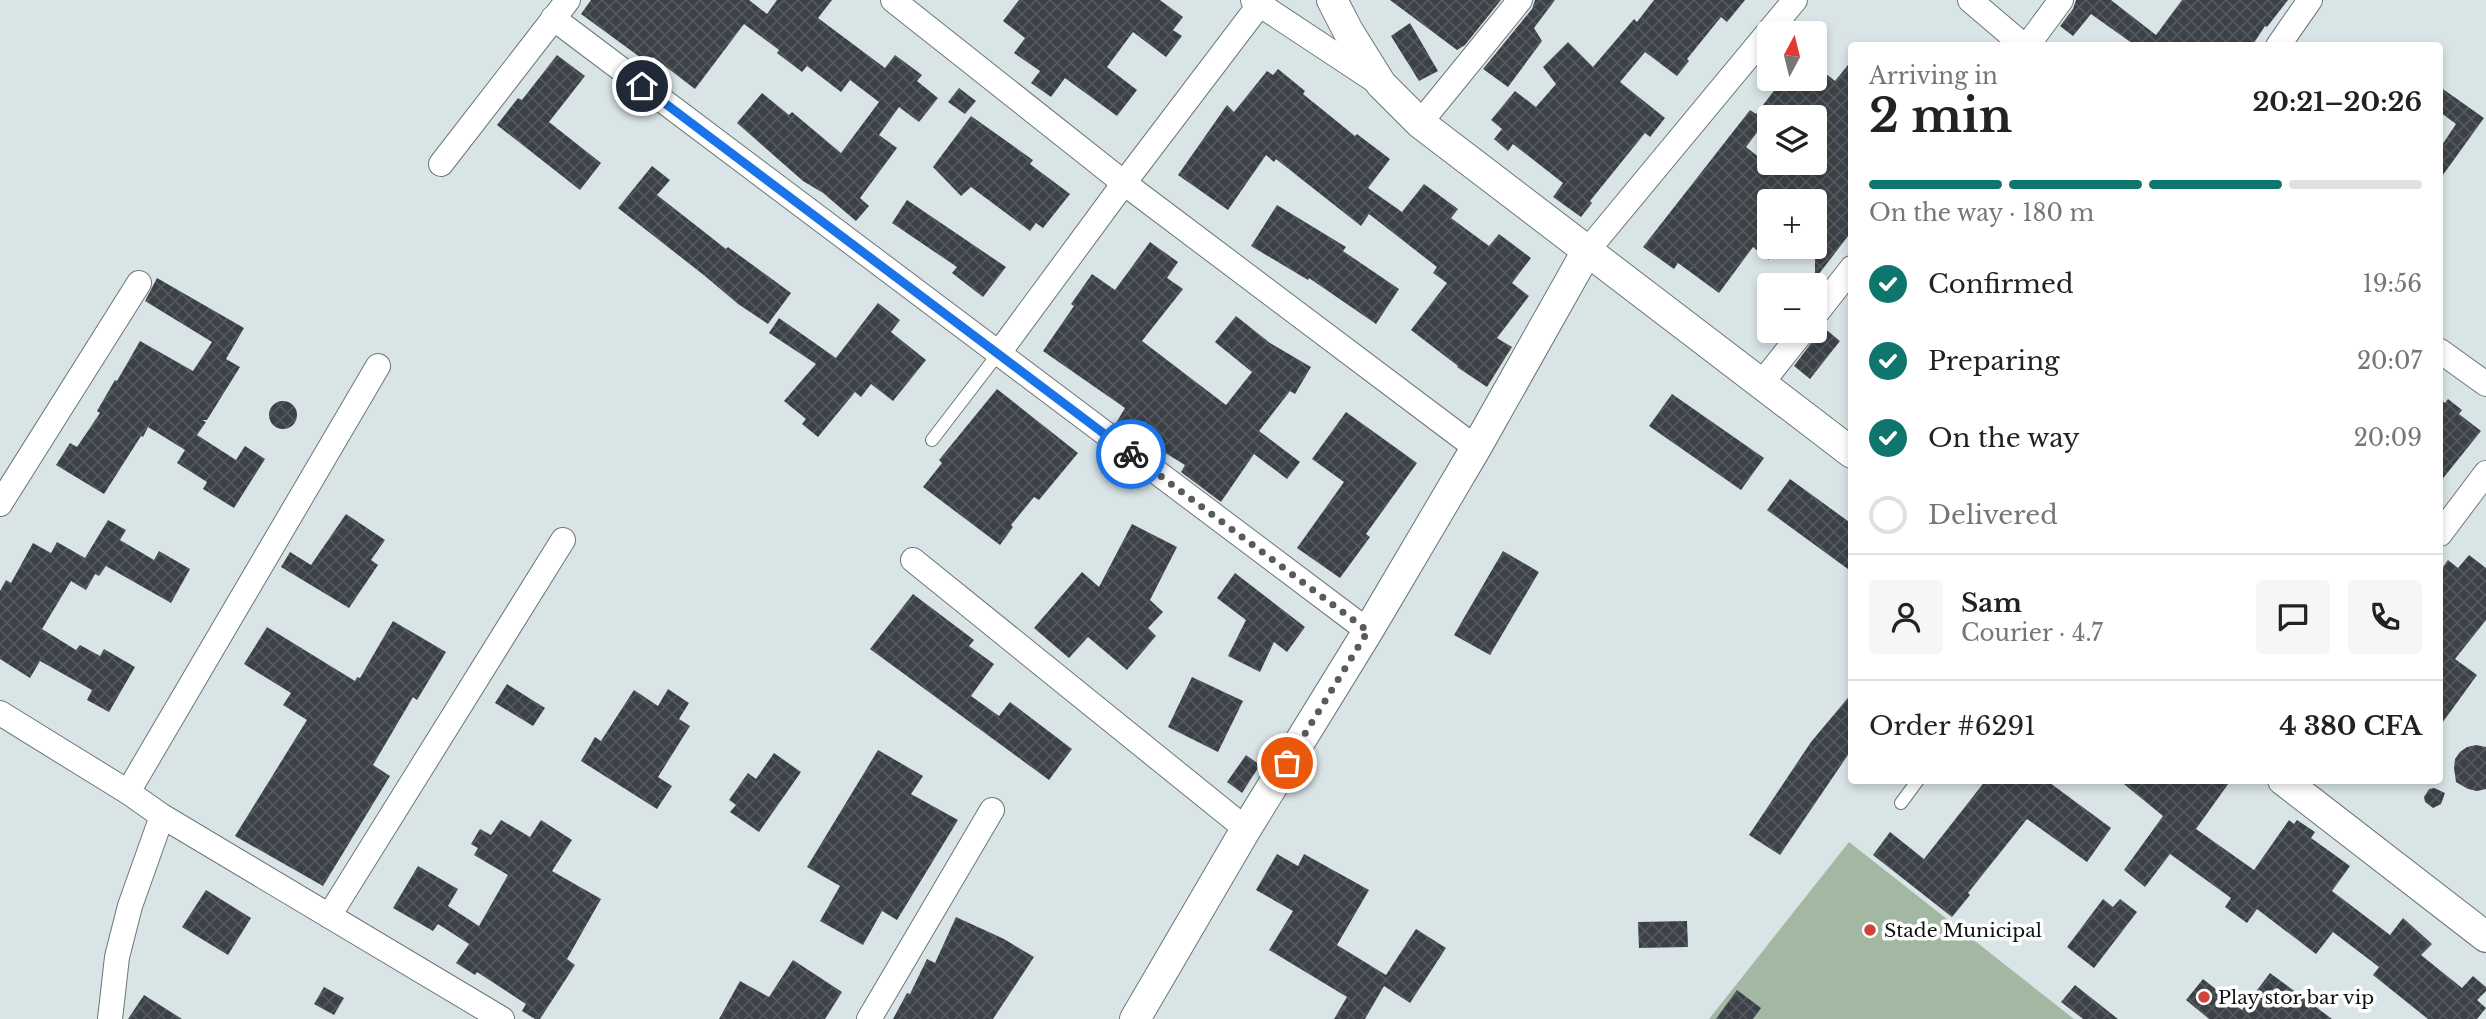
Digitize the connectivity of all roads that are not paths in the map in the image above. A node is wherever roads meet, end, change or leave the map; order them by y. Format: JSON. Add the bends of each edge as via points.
{"nodes":[{"id":1,"x":893,"y":0,"type":"edge"},
{"id":2,"x":1332,"y":0,"type":"edge"},
{"id":3,"x":1520,"y":0,"type":"edge"},
{"id":4,"x":1795,"y":0,"type":"edge"},
{"id":5,"x":1970,"y":0,"type":"edge"},
{"id":6,"x":2061,"y":0,"type":"edge"},
{"id":7,"x":2310,"y":0,"type":"edge"},
{"id":8,"x":1258,"y":2,"type":"edge"},
{"id":9,"x":560,"y":9,"type":"edge"},
{"id":10,"x":2020,"y":42,"type":"edge"},
{"id":11,"x":2028,"y":42,"type":"edge"},
{"id":12,"x":2281,"y":42,"type":"edge"},
{"id":13,"x":1381,"y":84,"type":"junction"},
{"id":14,"x":1420,"y":123,"type":"junction"},
{"id":15,"x":441,"y":164,"type":"dead end"},
{"id":16,"x":1124,"y":183,"type":"junction"},
{"id":17,"x":1587,"y":251,"type":"junction"},
{"id":18,"x":1848,"y":273,"type":"edge"},
{"id":19,"x":139,"y":283,"type":"dead end"},
{"id":20,"x":1827,"y":300,"type":"edge"},
{"id":21,"x":1793,"y":343,"type":"edge"},
{"id":22,"x":2443,"y":353,"type":"edge"},
{"id":23,"x":998,"y":354,"type":"junction"},
{"id":24,"x":378,"y":366,"type":"dead end"},
{"id":25,"x":1761,"y":384,"type":"junction"},
{"id":26,"x":2486,"y":384,"type":"edge"},
{"id":27,"x":932,"y":440,"type":"dead end"},
{"id":28,"x":1476,"y":448,"type":"junction"},
{"id":29,"x":1848,"y":450,"type":"edge"},
{"id":30,"x":2486,"y":473,"type":"edge"},
{"id":31,"x":0,"y":504,"type":"edge"},
{"id":32,"x":2443,"y":530,"type":"edge"},
{"id":33,"x":563,"y":540,"type":"dead end"},
{"id":34,"x":913,"y":560,"type":"dead end"},
{"id":35,"x":1368,"y":631,"type":"junction"},
{"id":36,"x":0,"y":713,"type":"edge"},
{"id":37,"x":1914,"y":784,"type":"edge"},
{"id":38,"x":2288,"y":784,"type":"edge"},
{"id":39,"x":128,"y":792,"type":"junction"},
{"id":40,"x":1902,"y":803,"type":"dead end"},
{"id":41,"x":992,"y":810,"type":"dead end"},
{"id":42,"x":162,"y":816,"type":"junction"},
{"id":43,"x":1246,"y":829,"type":"junction"},
{"id":44,"x":328,"y":916,"type":"junction"},
{"id":45,"x":2486,"y":937,"type":"edge"},
{"id":46,"x":110,"y":1019,"type":"edge"},
{"id":47,"x":502,"y":1019,"type":"edge"},
{"id":48,"x":869,"y":1019,"type":"edge"},
{"id":49,"x":1135,"y":1019,"type":"edge"}],
"edges":[{"from":1,"to":16,"type":"street"},
{"from":2,"to":13,"type":"street"},
{"from":3,"to":14,"type":"street"},
{"from":4,"to":17,"type":"street"},
{"from":5,"to":10,"type":"street"},
{"from":6,"to":11,"type":"street"},
{"from":7,"to":12,"type":"street"},
{"from":8,"to":13,"type":"street"},
{"from":8,"to":16,"type":"street"},
{"from":9,"to":15,"type":"street"},
{"from":9,"to":23,"type":"street"},
{"from":13,"to":14,"type":"street"},
{"from":14,"to":17,"type":"street"},
{"from":16,"to":23,"type":"street"},
{"from":16,"to":28,"type":"street"},
{"from":17,"to":25,"type":"street"},
{"from":17,"to":28,"type":"street"},
{"from":18,"to":20,"type":"street"},
{"from":19,"to":31,"type":"street"},
{"from":21,"to":25,"type":"street"},
{"from":22,"to":26,"type":"street"},
{"from":23,"to":27,"type":"lane"},
{"from":23,"to":35,"type":"street"},
{"from":24,"to":39,"type":"street"},
{"from":25,"to":29,"type":"street"},
{"from":28,"to":35,"type":"street"},
{"from":30,"to":32,"type":"street"},
{"from":33,"to":44,"type":"street"},
{"from":34,"to":43,"type":"street"},
{"from":35,"to":43,"type":"street"},
{"from":36,"to":39,"type":"street"},
{"from":37,"to":40,"type":"lane"},
{"from":38,"to":45,"type":"street"},
{"from":39,"to":42,"type":"street"},
{"from":41,"to":48,"type":"street"},
{"from":42,"to":44,"type":"street"},
{"from":42,"to":46,"type":"street","via":[[130,906],[117,957]]},
{"from":43,"to":49,"type":"street"},
{"from":44,"to":47,"type":"street"}]}
